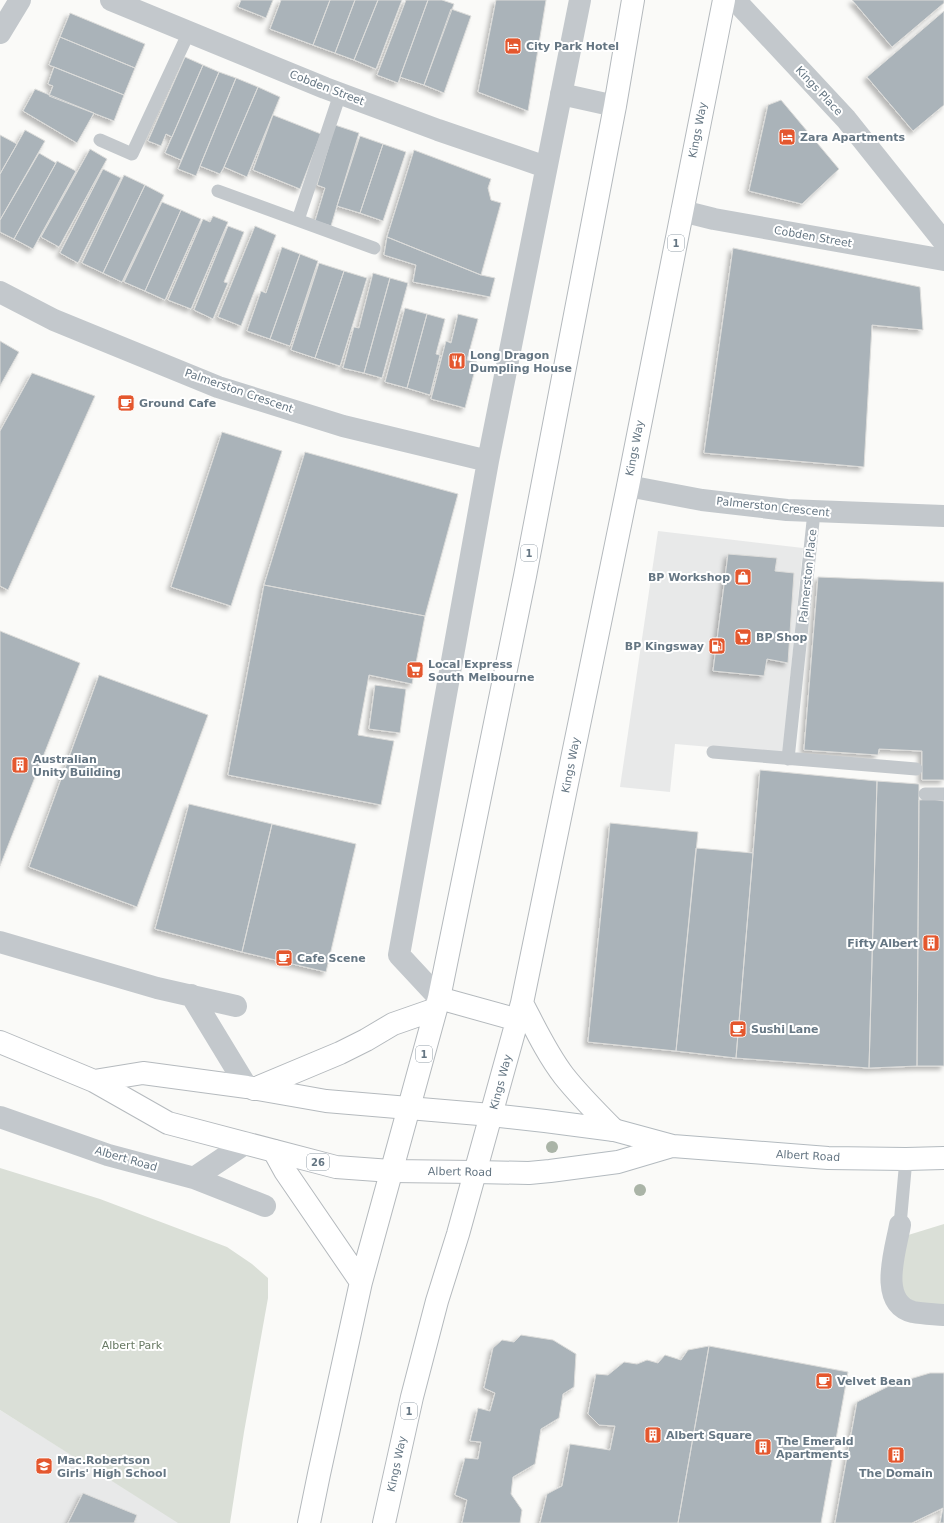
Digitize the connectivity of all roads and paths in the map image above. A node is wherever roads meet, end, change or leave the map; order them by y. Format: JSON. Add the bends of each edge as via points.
{"nodes":[{"id":1,"x":20,"y":0,"type":"edge"},
{"id":2,"x":110,"y":0,"type":"edge"},
{"id":3,"x":580,"y":0,"type":"edge"},
{"id":4,"x":632,"y":0,"type":"edge"},
{"id":5,"x":724,"y":0,"type":"edge"},
{"id":6,"x":735,"y":0,"type":"edge"},
{"id":7,"x":188,"y":32,"type":"junction"},
{"id":8,"x":0,"y":33,"type":"edge"},
{"id":9,"x":340,"y":94,"type":"junction"},
{"id":10,"x":561,"y":94,"type":"junction"},
{"id":11,"x":615,"y":106,"type":"junction"},
{"id":12,"x":100,"y":140,"type":"dead end"},
{"id":13,"x":546,"y":167,"type":"junction"},
{"id":14,"x":218,"y":191,"type":"dead end"},
{"id":15,"x":682,"y":211,"type":"junction"},
{"id":16,"x":298,"y":220,"type":"junction"},
{"id":17,"x":944,"y":242,"type":"edge"},
{"id":18,"x":374,"y":248,"type":"dead end"},
{"id":19,"x":944,"y":260,"type":"edge"},
{"id":20,"x":0,"y":292,"type":"edge"},
{"id":21,"x":488,"y":461,"type":"junction"},
{"id":22,"x":628,"y":486,"type":"junction"},
{"id":23,"x":814,"y":512,"type":"junction"},
{"id":24,"x":944,"y":516,"type":"edge"},
{"id":25,"x":713,"y":752,"type":"dead end"},
{"id":26,"x":788,"y":759,"type":"junction"},
{"id":27,"x":916,"y":769,"type":"dead end"},
{"id":28,"x":925,"y":794,"type":"dead end"},
{"id":29,"x":944,"y":794,"type":"edge"},
{"id":30,"x":0,"y":942,"type":"edge"},
{"id":31,"x":191,"y":995,"type":"junction"},
{"id":32,"x":438,"y":1004,"type":"junction"},
{"id":33,"x":236,"y":1006,"type":"dead end"},
{"id":34,"x":520,"y":1011,"type":"junction"},
{"id":35,"x":0,"y":1042,"type":"edge"},
{"id":36,"x":94,"y":1080,"type":"junction"},
{"id":37,"x":251,"y":1088,"type":"junction"},
{"id":38,"x":408,"y":1109,"type":"junction"},
{"id":39,"x":491,"y":1115,"type":"junction"},
{"id":40,"x":0,"y":1117,"type":"edge"},
{"id":41,"x":614,"y":1130,"type":"junction"},
{"id":42,"x":246,"y":1143,"type":"junction"},
{"id":43,"x":673,"y":1146,"type":"junction"},
{"id":44,"x":274,"y":1151,"type":"junction"},
{"id":45,"x":944,"y":1158,"type":"edge"},
{"id":46,"x":906,"y":1159,"type":"junction"},
{"id":47,"x":391,"y":1171,"type":"junction"},
{"id":48,"x":475,"y":1172,"type":"junction"},
{"id":49,"x":194,"y":1178,"type":"junction"},
{"id":50,"x":264,"y":1206,"type":"dead end"},
{"id":51,"x":900,"y":1225,"type":"joint"},
{"id":52,"x":361,"y":1282,"type":"junction"},
{"id":53,"x":944,"y":1315,"type":"edge"},
{"id":54,"x":310,"y":1523,"type":"edge"},
{"id":55,"x":384,"y":1523,"type":"edge"}],
"edges":[{"from":1,"to":8,"type":"street"},
{"from":2,"to":7,"type":"street","name":"Cobden Street"},
{"from":3,"to":10,"type":"street"},
{"from":4,"to":11,"type":"main road","number":"1"},
{"from":5,"to":15,"type":"main road","name":"Kings Way","number":"1"},
{"from":6,"to":17,"type":"street","name":"Kings Place","via":[[846,119]]},
{"from":7,"to":9,"type":"street","name":"Cobden Street"},
{"from":7,"to":12,"type":"lane","via":[[132,154]]},
{"from":9,"to":13,"type":"street","name":"Cobden Street"},
{"from":9,"to":16,"type":"lane"},
{"from":10,"to":11,"type":"street"},
{"from":10,"to":13,"type":"street"},
{"from":11,"to":32,"type":"main road","number":"1","via":[[525,576]]},
{"from":13,"to":21,"type":"street"},
{"from":14,"to":16,"type":"lane"},
{"from":15,"to":19,"type":"street","name":"Cobden Street"},
{"from":15,"to":22,"type":"main road","name":"Kings Way","number":"1"},
{"from":16,"to":18,"type":"lane"},
{"from":20,"to":21,"type":"street","name":"Palmerston Crescent","via":[[54,320],[218,387],[343,426]]},
{"from":21,"to":32,"type":"street","via":[[399,955]]},
{"from":22,"to":23,"type":"street","name":"Palmerston Crescent","via":[[702,500]]},
{"from":22,"to":34,"type":"main road","name":"Kings Way","number":"1"},
{"from":23,"to":24,"type":"street","name":"Palmerston Crescent"},
{"from":23,"to":26,"type":"lane","name":"Palmerston Place"},
{"from":25,"to":26,"type":"lane"},
{"from":26,"to":27,"type":"lane"},
{"from":28,"to":29,"type":"lane"},
{"from":30,"to":31,"type":"street","via":[[143,984]]},
{"from":31,"to":33,"type":"street"},
{"from":31,"to":37,"type":"street"},
{"from":32,"to":34,"type":"main road"},
{"from":32,"to":37,"type":"main road","via":[[393,1024],[340,1053]]},
{"from":32,"to":38,"type":"main road","number":"1"},
{"from":34,"to":39,"type":"main road","name":"Kings Way","number":"1"},
{"from":34,"to":41,"type":"main road","via":[[563,1075]]},
{"from":35,"to":36,"type":"main road","name":"Albert Road","number":"26"},
{"from":36,"to":37,"type":"main road","name":"Albert Road","via":[[143,1073]]},
{"from":36,"to":42,"type":"main road","name":"Albert Road","number":"26","via":[[168,1123]]},
{"from":37,"to":38,"type":"main road","name":"Albert Road","via":[[326,1101]]},
{"from":38,"to":39,"type":"main road","name":"Albert Road"},
{"from":38,"to":47,"type":"main road","number":"1"},
{"from":39,"to":41,"type":"main road","name":"Albert Road"},
{"from":39,"to":48,"type":"main road","name":"Kings Way","number":"1"},
{"from":40,"to":49,"type":"street","name":"Albert Road","via":[[108,1155]]},
{"from":41,"to":43,"type":"main road","name":"Albert Road"},
{"from":42,"to":44,"type":"main road","name":"Albert Road","number":"26"},
{"from":42,"to":49,"type":"street"},
{"from":43,"to":46,"type":"main road","name":"Albert Road","via":[[828,1158]]},
{"from":43,"to":48,"type":"main road","name":"Albert Road","via":[[618,1162],[550,1171]]},
{"from":44,"to":47,"type":"main road","name":"Albert Road","number":"26","via":[[336,1167]]},
{"from":44,"to":52,"type":"main road"},
{"from":45,"to":46,"type":"main road","name":"Albert Road"},
{"from":46,"to":51,"type":"lane"},
{"from":47,"to":48,"type":"main road","name":"Albert Road"},
{"from":47,"to":52,"type":"main road","number":"1"},
{"from":48,"to":55,"type":"main road","name":"Kings Way","number":"1","via":[[437,1300]]},
{"from":49,"to":50,"type":"street","name":"Albert Road"},
{"from":51,"to":53,"type":"street","via":[[892,1266],[894,1296],[901,1306],[912,1312]]},
{"from":52,"to":54,"type":"main road","number":"1"}]}
